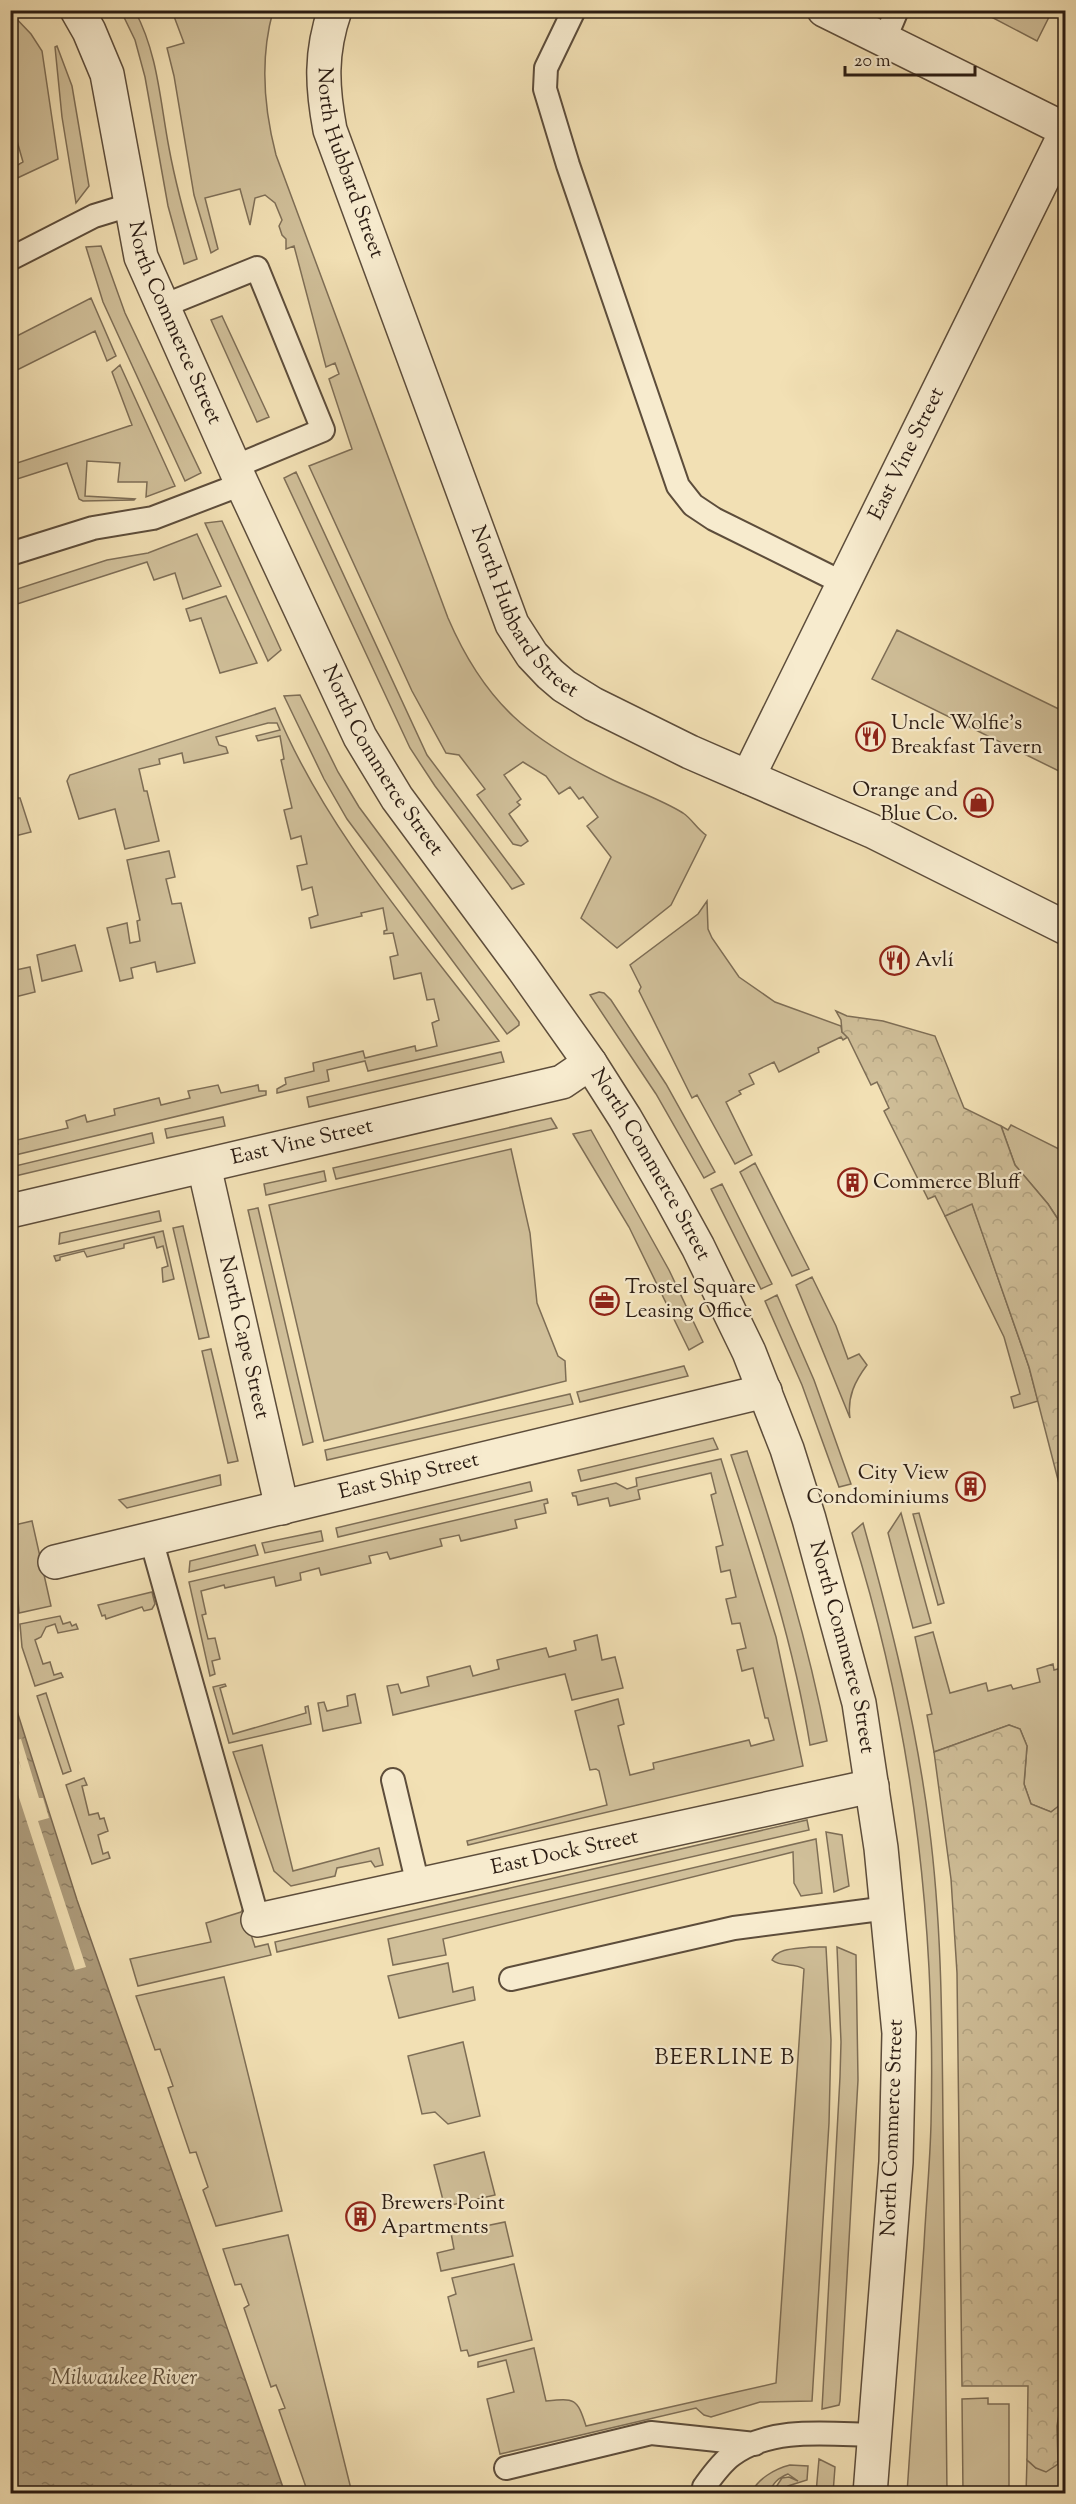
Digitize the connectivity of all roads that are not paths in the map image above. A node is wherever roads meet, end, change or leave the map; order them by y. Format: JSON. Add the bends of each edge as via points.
{"nodes":[{"id":1,"x":77,"y":10,"type":"edge"},
{"id":2,"x":335,"y":10,"type":"edge"},
{"id":3,"x":574,"y":10,"type":"edge"},
{"id":4,"x":824,"y":10,"type":"edge"},
{"id":5,"x":897,"y":10,"type":"edge"},
{"id":6,"x":884,"y":41,"type":"junction"},
{"id":7,"x":1065,"y":131,"type":"edge"},
{"id":8,"x":130,"y":204,"type":"junction"},
{"id":9,"x":10,"y":259,"type":"edge"},
{"id":10,"x":163,"y":306,"type":"junction"},
{"id":11,"x":238,"y":475,"type":"junction"},
{"id":12,"x":10,"y":554,"type":"edge"},
{"id":13,"x":843,"y":583,"type":"junction"},
{"id":14,"x":748,"y":777,"type":"junction"},
{"id":15,"x":1065,"y":928,"type":"edge"},
{"id":16,"x":590,"y":1063,"type":"junction"},
{"id":17,"x":204,"y":1166,"type":"junction"},
{"id":18,"x":10,"y":1211,"type":"edge"},
{"id":19,"x":765,"y":1392,"type":"junction"},
{"id":20,"x":282,"y":1508,"type":"junction"},
{"id":21,"x":151,"y":1539,"type":"junction"},
{"id":22,"x":55,"y":1562,"type":"dead end"},
{"id":23,"x":393,"y":1780,"type":"dead end"},
{"id":24,"x":872,"y":1786,"type":"junction"},
{"id":25,"x":418,"y":1885,"type":"junction"},
{"id":26,"x":888,"y":1908,"type":"junction"},
{"id":27,"x":258,"y":1920,"type":"joint"},
{"id":28,"x":512,"y":1979,"type":"dead end"},
{"id":29,"x":874,"y":2435,"type":"junction"},
{"id":30,"x":755,"y":2444,"type":"junction"},
{"id":31,"x":506,"y":2468,"type":"dead end"},
{"id":32,"x":703,"y":2493,"type":"edge"},
{"id":33,"x":870,"y":2493,"type":"edge"}],
"edges":[{"from":1,"to":8,"type":"street","name":"North Commerce Street","via":[[107,74]]},
{"from":2,"to":14,"type":"street","name":"North Hubbard Street","via":[[322,61],[330,130],[512,624],[532,655],[578,695]]},
{"from":3,"to":13,"type":"lane","via":[[546,68],[545,89],[678,486],[693,505],[714,519]]},
{"from":4,"to":6,"type":"street"},
{"from":5,"to":6,"type":"lane"},
{"from":6,"to":7,"type":"street"},
{"from":7,"to":13,"type":"street","name":"East Vine Street"},
{"from":8,"to":9,"type":"lane","via":[[94,216]]},
{"from":8,"to":10,"type":"street","name":"North Commerce Street","via":[[141,257]]},
{"from":10,"to":11,"type":"street","name":"North Commerce Street"},
{"from":10,"to":11,"type":"lane","via":[[257,268],[323,430]]},
{"from":11,"to":12,"type":"lane","via":[[153,518],[93,528]]},
{"from":11,"to":16,"type":"street","name":"North Commerce Street","via":[[360,737],[397,798]]},
{"from":13,"to":14,"type":"street","name":"East Vine Street"},
{"from":14,"to":15,"type":"street","name":"North Hubbard Street","via":[[872,831]]},
{"from":16,"to":17,"type":"street","name":"East Vine Street","via":[[562,1082]]},
{"from":16,"to":19,"type":"street","name":"North Commerce Street","via":[[626,1118],[698,1247]]},
{"from":17,"to":18,"type":"street","name":"East Vine Street"},
{"from":17,"to":20,"type":"street","name":"North Cape Street"},
{"from":19,"to":20,"type":"street","name":"East Ship Street"},
{"from":19,"to":24,"type":"street","name":"North Commerce Street","via":[[787,1449],[834,1606],[859,1702]]},
{"from":20,"to":21,"type":"street","name":"East Ship Street"},
{"from":21,"to":22,"type":"street","name":"East Ship Street"},
{"from":21,"to":27,"type":"lane"},
{"from":23,"to":25,"type":"lane"},
{"from":24,"to":25,"type":"street","name":"East Dock Street"},
{"from":24,"to":26,"type":"street","name":"North Commerce Street"},
{"from":25,"to":27,"type":"street","name":"East Dock Street"},
{"from":26,"to":28,"type":"lane","via":[[734,1928]]},
{"from":26,"to":29,"type":"street","name":"North Commerce Street","via":[[899,2033],[896,2162]]},
{"from":29,"to":30,"type":"lane","via":[[785,2435]]},
{"from":29,"to":33,"type":"street","name":"North Commerce Street"},
{"from":30,"to":31,"type":"lane","via":[[651,2433]]},
{"from":30,"to":32,"type":"lane","via":[[732,2455]]}]}
